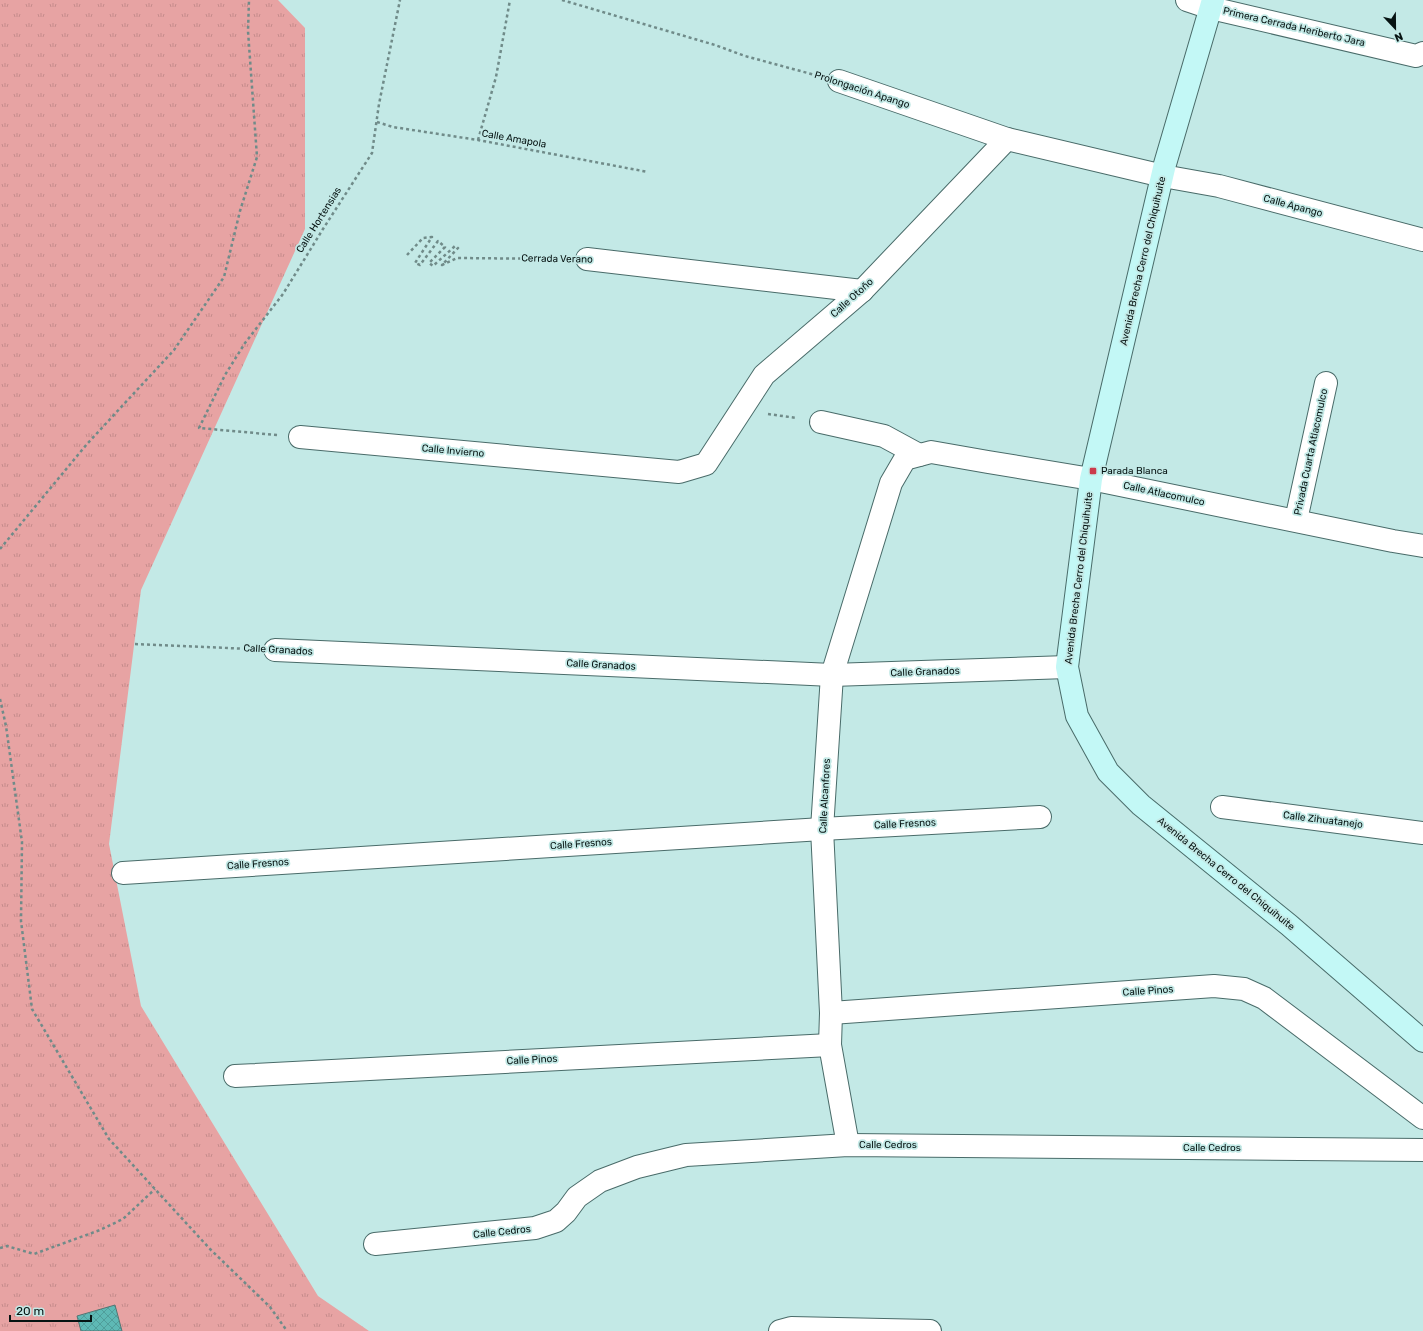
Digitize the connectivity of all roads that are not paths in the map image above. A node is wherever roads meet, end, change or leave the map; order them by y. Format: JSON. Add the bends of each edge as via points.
{"nodes":[{"id":1,"x":1187,"y":0,"type":"edge"},
{"id":2,"x":1212,"y":4,"type":"edge"},
{"id":3,"x":1423,"y":53,"type":"edge"},
{"id":4,"x":839,"y":81,"type":"road end"},
{"id":5,"x":1007,"y":139,"type":"junction"},
{"id":6,"x":1163,"y":176,"type":"junction"},
{"id":7,"x":1423,"y":240,"type":"edge"},
{"id":8,"x":587,"y":259,"type":"road end"},
{"id":9,"x":862,"y":291,"type":"junction"},
{"id":10,"x":1326,"y":383,"type":"dead end"},
{"id":11,"x":821,"y":422,"type":"road end"},
{"id":12,"x":300,"y":437,"type":"road end"},
{"id":13,"x":912,"y":457,"type":"junction"},
{"id":14,"x":706,"y":464,"type":"joint"},
{"id":15,"x":1091,"y":479,"type":"junction"},
{"id":16,"x":1296,"y":520,"type":"junction"},
{"id":17,"x":1423,"y":546,"type":"edge"},
{"id":18,"x":275,"y":650,"type":"road end"},
{"id":19,"x":1067,"y":667,"type":"junction"},
{"id":20,"x":832,"y":675,"type":"junction"},
{"id":21,"x":1222,"y":807,"type":"dead end"},
{"id":22,"x":1040,"y":817,"type":"dead end"},
{"id":23,"x":822,"y":829,"type":"junction"},
{"id":24,"x":1423,"y":834,"type":"edge"},
{"id":25,"x":123,"y":873,"type":"dead end"},
{"id":26,"x":831,"y":1013,"type":"junction"},
{"id":27,"x":1423,"y":1041,"type":"edge"},
{"id":28,"x":830,"y":1045,"type":"junction"},
{"id":29,"x":235,"y":1076,"type":"dead end"},
{"id":30,"x":1423,"y":1118,"type":"edge"},
{"id":31,"x":848,"y":1145,"type":"junction"},
{"id":32,"x":1423,"y":1150,"type":"edge"},
{"id":33,"x":375,"y":1244,"type":"dead end"},
{"id":34,"x":780,"y":1331,"type":"edge"},
{"id":35,"x":930,"y":1331,"type":"edge"}],
"edges":[{"from":1,"to":2,"type":"street","name":"Primera Cerrada Heriberto Jara"},
{"from":2,"to":3,"type":"street","name":"Primera Cerrada Heriberto Jara","via":[[1416,56]]},
{"from":2,"to":6,"type":"street","name":"Avenida Brecha Cerro del Chiquihuite"},
{"from":4,"to":5,"type":"street","name":"Prolongación Apango"},
{"from":5,"to":6,"type":"street","name":"Prolongación Apango"},
{"from":5,"to":9,"type":"street","name":"Calle Otoño"},
{"from":6,"to":7,"type":"street","name":"Calle Apango","via":[[1218,186]]},
{"from":6,"to":15,"type":"street","name":"Avenida Brecha Cerro del Chiquihuite"},
{"from":8,"to":9,"type":"street","name":"Cerrada Verano"},
{"from":9,"to":14,"type":"street","name":"Calle Otoño","via":[[764,375]]},
{"from":10,"to":16,"type":"street","name":"Privada Cuarta Atlacomulco"},
{"from":11,"to":13,"type":"street","via":[[884,436]]},
{"from":12,"to":14,"type":"street","name":"Calle Invierno","via":[[679,472]]},
{"from":13,"to":15,"type":"street","name":"Calle Atlacomulco","via":[[931,452]]},
{"from":13,"to":20,"type":"street","name":"Calle Alcanfores","via":[[891,483]]},
{"from":15,"to":16,"type":"street","name":"Calle Atlacomulco"},
{"from":15,"to":19,"type":"street","name":"Avenida Brecha Cerro del Chiquihuite"},
{"from":16,"to":17,"type":"street","name":"Calle Atlacomulco"},
{"from":18,"to":20,"type":"street","name":"Calle Granados"},
{"from":19,"to":20,"type":"street","name":"Calle Granados"},
{"from":19,"to":27,"type":"street","name":"Avenida Brecha Cerro del Chiquihuite","via":[[1077,716],[1108,772],[1141,805],[1289,925]]},
{"from":20,"to":23,"type":"street","name":"Calle Alcanfores"},
{"from":21,"to":24,"type":"street","name":"Calle Zihuatanejo"},
{"from":22,"to":23,"type":"street","name":"Calle Fresnos"},
{"from":23,"to":25,"type":"street","name":"Calle Fresnos"},
{"from":23,"to":26,"type":"street","name":"Calle Alcanfores"},
{"from":26,"to":28,"type":"street","name":"Calle Alcanfores"},
{"from":26,"to":30,"type":"street","name":"Calle Pinos","via":[[1214,986],[1244,989],[1264,998]]},
{"from":28,"to":29,"type":"street","name":"Calle Pinos"},
{"from":28,"to":31,"type":"street","name":"Calle Alcanfores"},
{"from":31,"to":32,"type":"street","name":"Calle Cedros"},
{"from":31,"to":33,"type":"street","name":"Calle Cedros","via":[[686,1155],[637,1167],[600,1181],[577,1197],[556,1221],[535,1228]]},
{"from":34,"to":35,"type":"street","via":[[791,1328]]}]}
